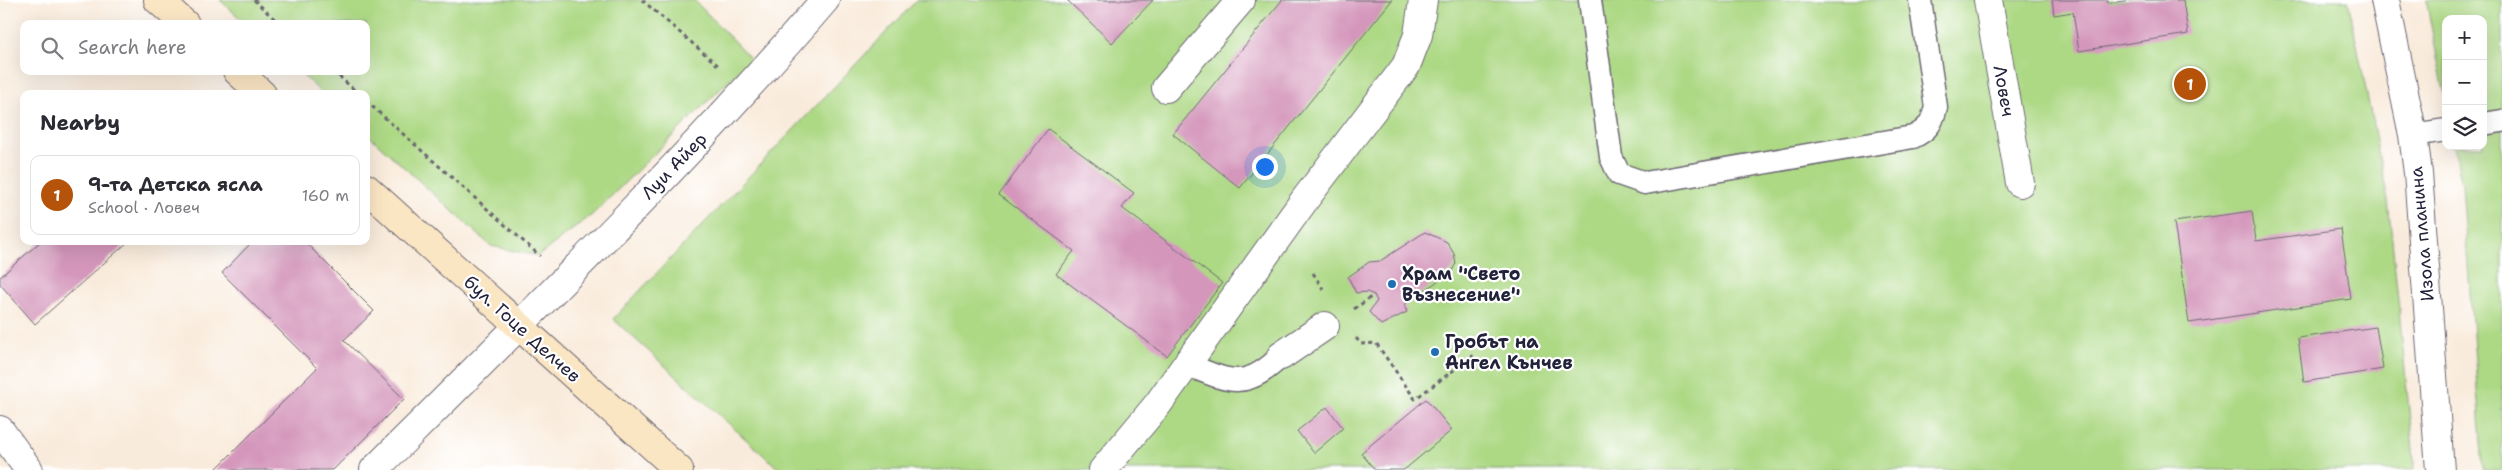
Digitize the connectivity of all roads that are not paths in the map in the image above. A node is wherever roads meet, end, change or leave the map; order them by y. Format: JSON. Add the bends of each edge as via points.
{"nodes":[{"id":1,"x":158,"y":0,"type":"edge"},
{"id":2,"x":824,"y":0,"type":"edge"},
{"id":3,"x":1241,"y":0,"type":"edge"},
{"id":4,"x":1423,"y":0,"type":"edge"},
{"id":5,"x":1590,"y":0,"type":"edge"},
{"id":6,"x":1920,"y":0,"type":"edge"},
{"id":7,"x":1988,"y":0,"type":"edge"},
{"id":8,"x":2385,"y":0,"type":"edge"},
{"id":9,"x":180,"y":20,"type":"edge"},
{"id":10,"x":241,"y":75,"type":"edge"},
{"id":11,"x":1166,"y":88,"type":"dead end"},
{"id":12,"x":258,"y":90,"type":"edge"},
{"id":13,"x":2502,"y":121,"type":"edge"},
{"id":14,"x":2487,"y":123,"type":"edge"},
{"id":15,"x":2442,"y":131,"type":"edge"},
{"id":16,"x":2413,"y":136,"type":"junction"},
{"id":17,"x":2020,"y":183,"type":"dead end"},
{"id":18,"x":370,"y":192,"type":"edge"},
{"id":19,"x":518,"y":326,"type":"junction"},
{"id":20,"x":1325,"y":326,"type":"dead end"},
{"id":21,"x":1282,"y":356,"type":"joint"},
{"id":22,"x":1186,"y":364,"type":"junction"},
{"id":23,"x":0,"y":430,"type":"edge"},
{"id":24,"x":29,"y":470,"type":"edge"},
{"id":25,"x":374,"y":470,"type":"edge"},
{"id":26,"x":679,"y":470,"type":"edge"},
{"id":27,"x":1103,"y":470,"type":"edge"},
{"id":28,"x":2440,"y":470,"type":"edge"}],
"edges":[{"from":1,"to":9,"type":"main road"},
{"from":2,"to":19,"type":"street","name":"Луи Айер","via":[[747,90]]},
{"from":3,"to":11,"type":"street"},
{"from":4,"to":22,"type":"street","via":[[1418,35],[1406,66]]},
{"from":5,"to":6,"type":"lane","via":[[1611,157],[1619,174],[1644,183],[1913,137],[1925,132],[1936,107]]},
{"from":7,"to":17,"type":"street","name":"Ловеч"},
{"from":8,"to":16,"type":"street","name":"Изола планина"},
{"from":10,"to":12,"type":"main road"},
{"from":13,"to":14,"type":"lane"},
{"from":15,"to":16,"type":"lane"},
{"from":16,"to":28,"type":"street","name":"Изола планина"},
{"from":18,"to":19,"type":"main road","name":"бул. Гоце Делчев"},
{"from":19,"to":25,"type":"street","name":"Луи Айер"},
{"from":19,"to":26,"type":"main road","name":"бул. Гоце Делчев"},
{"from":20,"to":21,"type":"street"},
{"from":21,"to":22,"type":"lane","via":[[1254,377],[1228,381]]},
{"from":22,"to":27,"type":"street","via":[[1158,404]]},
{"from":23,"to":24,"type":"street"}]}
